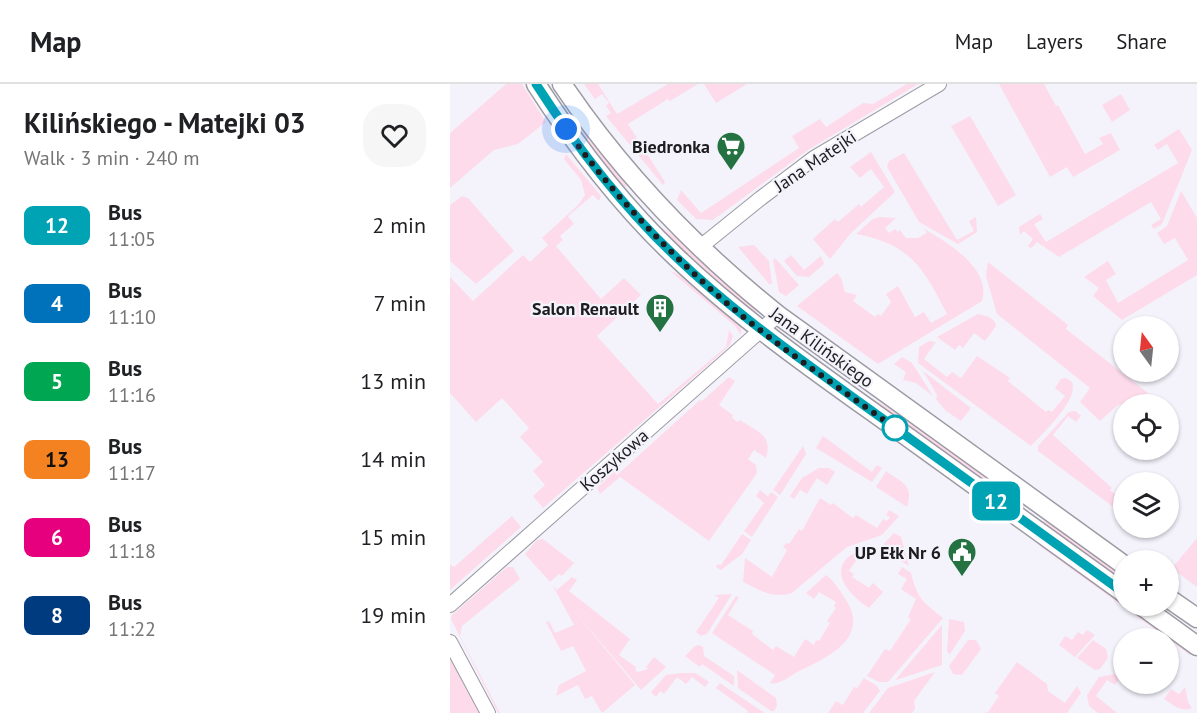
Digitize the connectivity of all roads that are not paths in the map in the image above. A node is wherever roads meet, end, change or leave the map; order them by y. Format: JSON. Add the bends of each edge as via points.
{"nodes":[{"id":1,"x":536,"y":84,"type":"edge"},
{"id":2,"x":562,"y":84,"type":"edge"},
{"id":3,"x":939,"y":84,"type":"edge"},
{"id":4,"x":699,"y":248,"type":"junction"},
{"id":5,"x":778,"y":315,"type":"junction"},
{"id":6,"x":760,"y":330,"type":"junction"},
{"id":7,"x":1113,"y":557,"type":"edge"},
{"id":8,"x":1113,"y":585,"type":"edge"},
{"id":9,"x":450,"y":605,"type":"edge"},
{"id":10,"x":1179,"y":606,"type":"edge"},
{"id":11,"x":1156,"y":616,"type":"edge"},
{"id":12,"x":1197,"y":618,"type":"edge"},
{"id":13,"x":450,"y":642,"type":"edge"},
{"id":14,"x":1197,"y":646,"type":"edge"},
{"id":15,"x":488,"y":713,"type":"edge"}],
"edges":[{"from":1,"to":6,"type":"street","name":"Jana Kilińskiego","via":[[573,139],[636,215],[676,257]]},
{"from":2,"to":4,"type":"street","name":"Jana Kilińskiego","via":[[614,157]]},
{"from":3,"to":4,"type":"street","name":"Jana Matejki","via":[[814,158]]},
{"from":4,"to":5,"type":"street","name":"Jana Kilińskiego"},
{"from":5,"to":6,"type":"street","name":"Koszykowa"},
{"from":5,"to":7,"type":"street","name":"Jana Kilińskiego"},
{"from":6,"to":8,"type":"street","name":"Jana Kilińskiego"},
{"from":6,"to":9,"type":"street","name":"Koszykowa"},
{"from":10,"to":12,"type":"street"},
{"from":11,"to":14,"type":"street"},
{"from":13,"to":15,"type":"street"}]}
